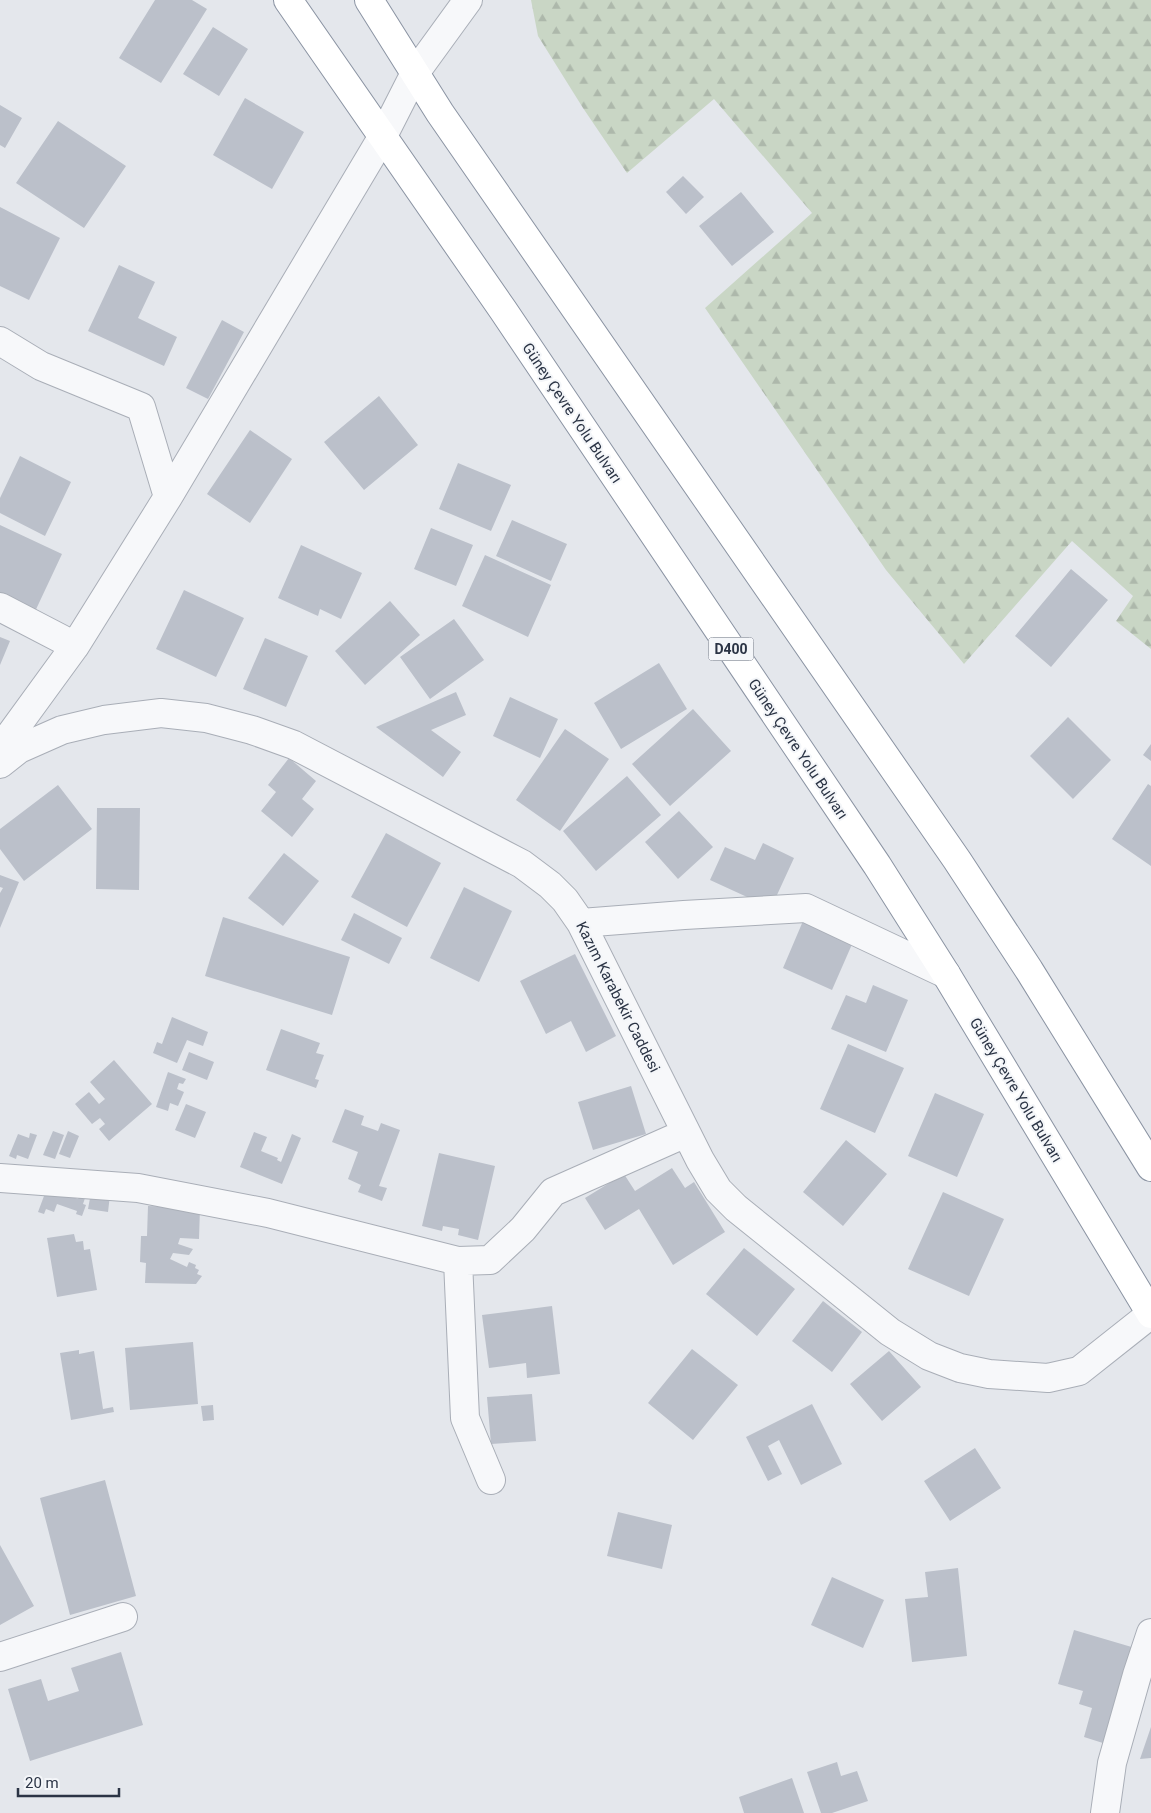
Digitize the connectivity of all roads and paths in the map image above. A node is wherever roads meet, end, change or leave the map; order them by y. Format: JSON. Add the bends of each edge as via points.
{"nodes":[{"id":1,"x":288,"y":0,"type":"edge"},
{"id":2,"x":369,"y":0,"type":"edge"},
{"id":3,"x":468,"y":0,"type":"edge"},
{"id":4,"x":415,"y":73,"type":"junction"},
{"id":5,"x":383,"y":136,"type":"junction"},
{"id":6,"x":0,"y":341,"type":"edge"},
{"id":7,"x":168,"y":497,"type":"junction"},
{"id":8,"x":0,"y":607,"type":"edge"},
{"id":9,"x":75,"y":646,"type":"junction"},
{"id":10,"x":0,"y":749,"type":"edge"},
{"id":11,"x":0,"y":764,"type":"edge"},
{"id":12,"x":582,"y":923,"type":"junction"},
{"id":13,"x":946,"y":974,"type":"junction"},
{"id":14,"x":686,"y":1132,"type":"junction"},
{"id":15,"x":1151,"y":1167,"type":"edge"},
{"id":16,"x":0,"y":1178,"type":"edge"},
{"id":17,"x":458,"y":1261,"type":"junction"},
{"id":18,"x":1151,"y":1314,"type":"edge"},
{"id":19,"x":491,"y":1480,"type":"dead end"},
{"id":20,"x":123,"y":1617,"type":"dead end"},
{"id":21,"x":1151,"y":1633,"type":"edge"},
{"id":22,"x":0,"y":1657,"type":"edge"},
{"id":23,"x":1105,"y":1813,"type":"edge"}],
"edges":[{"from":1,"to":5,"type":"highway","name":"Güney Çevre Yolu Bulvarı","number":"D400"},
{"from":2,"to":4,"type":"highway"},
{"from":3,"to":4,"type":"street"},
{"from":4,"to":5,"type":"street"},
{"from":4,"to":15,"type":"highway","via":[[957,860]]},
{"from":5,"to":7,"type":"street"},
{"from":5,"to":13,"type":"highway","name":"Güney Çevre Yolu Bulvarı","number":"D400","via":[[504,310],[877,865]]},
{"from":6,"to":7,"type":"street","via":[[41,366],[141,407]]},
{"from":7,"to":9,"type":"street"},
{"from":8,"to":9,"type":"street"},
{"from":9,"to":10,"type":"street"},
{"from":11,"to":12,"type":"street","name":"Kazım Karabekir Caddesi","via":[[19,749],[62,730],[104,720],[161,713],[206,718],[252,730],[294,744],[522,864],[565,900]]},
{"from":12,"to":13,"type":"street","via":[[806,908]]},
{"from":12,"to":14,"type":"street","name":"Kazım Karabekir Caddesi"},
{"from":13,"to":18,"type":"highway","name":"Güney Çevre Yolu Bulvarı","number":"D400"},
{"from":14,"to":17,"type":"street","via":[[553,1192],[523,1229],[490,1260]]},
{"from":14,"to":18,"type":"street","name":"Kazım Karabekir Caddesi","via":[[718,1190],[736,1208],[890,1332],[929,1356],[960,1368],[990,1374],[1048,1378],[1080,1371]]},
{"from":16,"to":17,"type":"street","via":[[138,1188],[268,1213]]},
{"from":17,"to":19,"type":"street","via":[[465,1418]]},
{"from":20,"to":22,"type":"street"},
{"from":21,"to":23,"type":"street","via":[[1112,1763]]}]}
